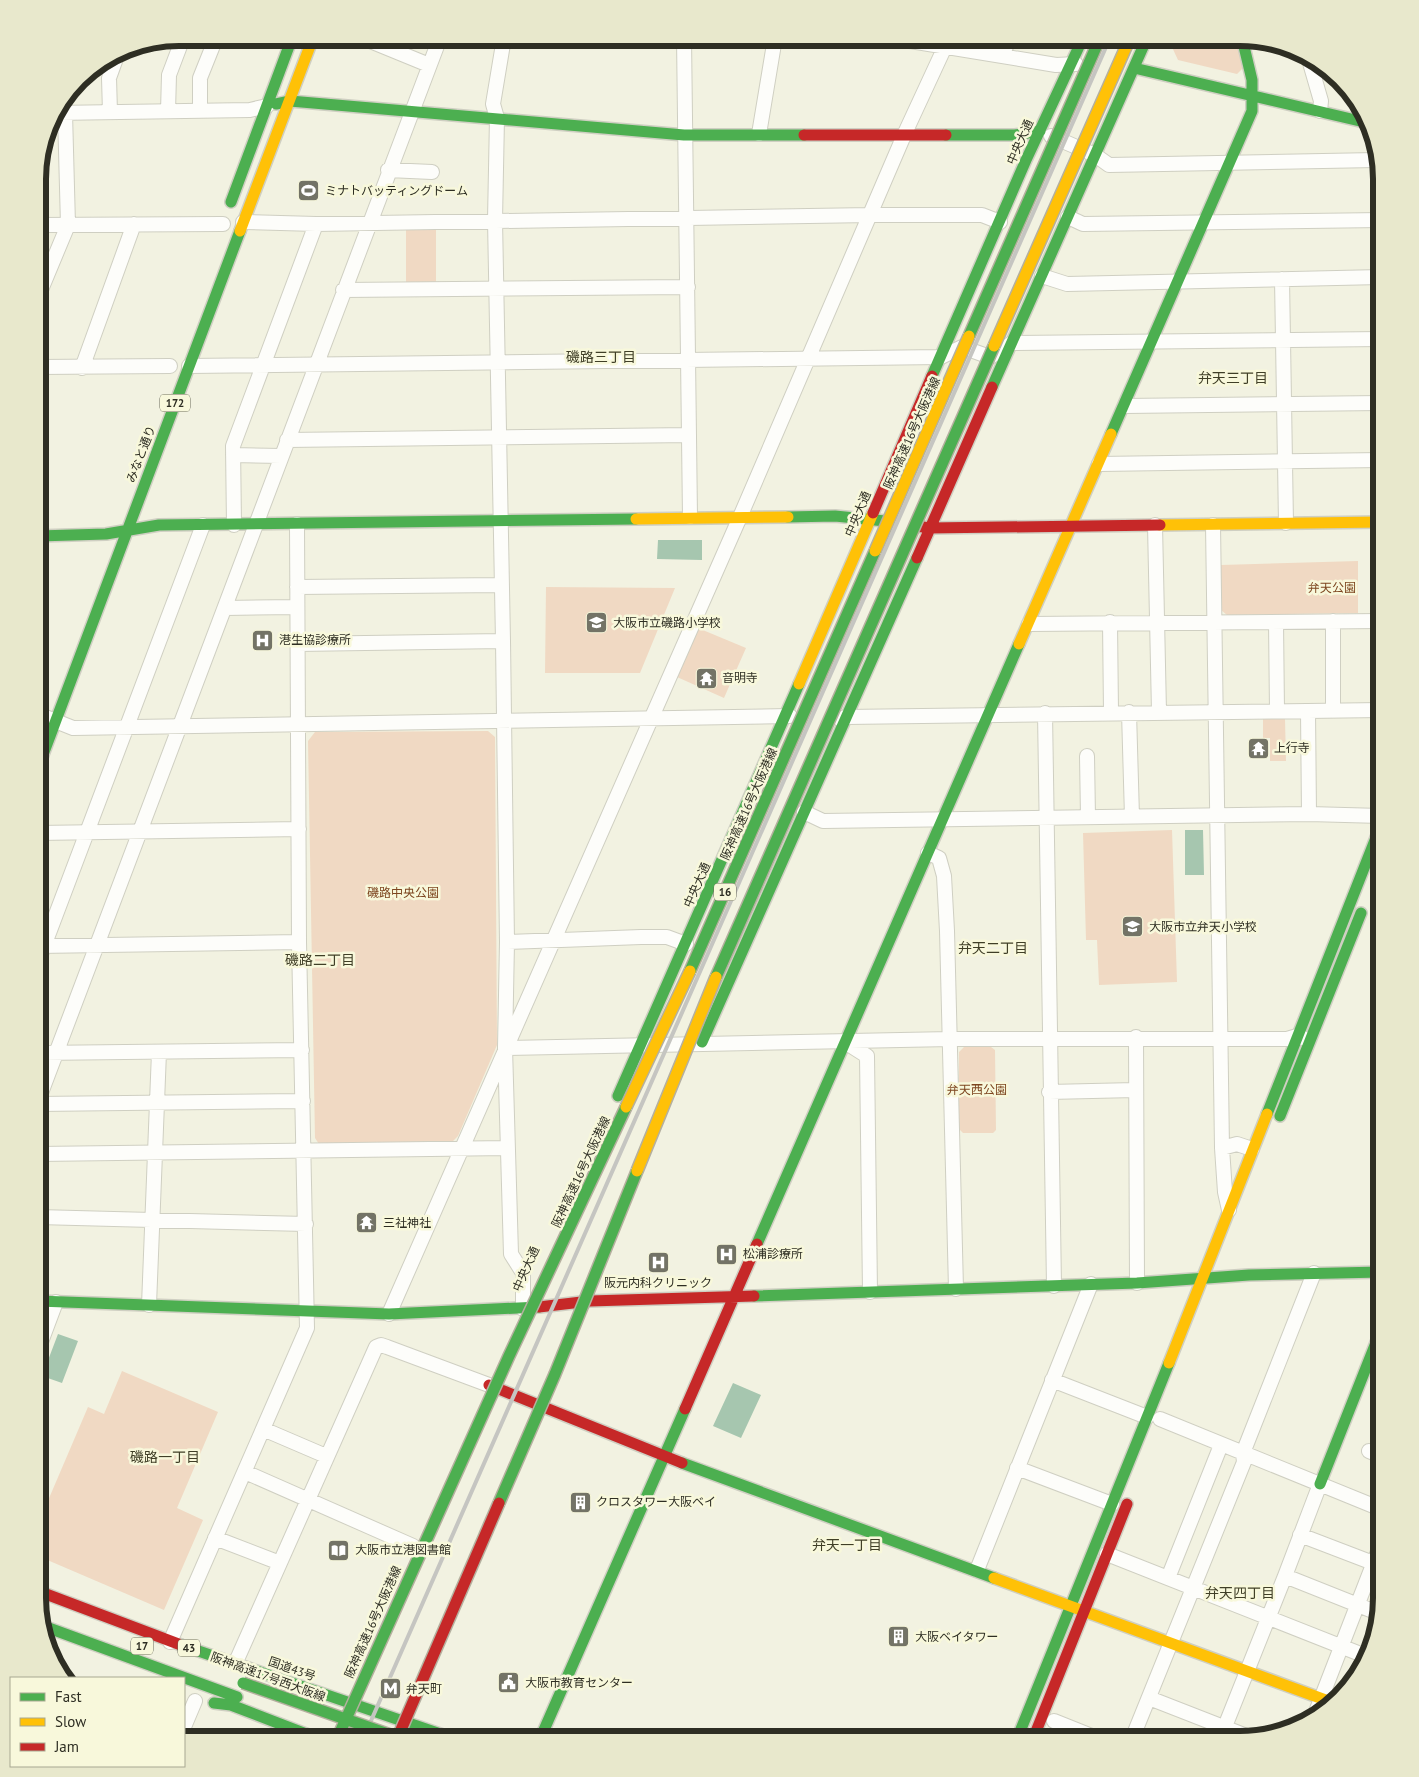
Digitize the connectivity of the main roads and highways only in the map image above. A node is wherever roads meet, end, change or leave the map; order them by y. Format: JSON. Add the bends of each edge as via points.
{"nodes":[{"id":1,"x":289,"y":47,"type":"edge"},
{"id":2,"x":310,"y":47,"type":"edge"},
{"id":3,"x":1079,"y":47,"type":"edge"},
{"id":4,"x":1096,"y":47,"type":"edge"},
{"id":5,"x":1126,"y":47,"type":"edge"},
{"id":6,"x":1143,"y":47,"type":"edge"},
{"id":7,"x":1244,"y":47,"type":"edge"},
{"id":8,"x":1134,"y":68,"type":"junction"},
{"id":9,"x":1253,"y":97,"type":"junction"},
{"id":10,"x":290,"y":101,"type":"junction"},
{"id":11,"x":267,"y":106,"type":"junction"},
{"id":12,"x":1359,"y":121,"type":"edge"},
{"id":13,"x":1040,"y":131,"type":"junction"},
{"id":14,"x":222,"y":228,"type":"road end"},
{"id":15,"x":112,"y":518,"type":"dead end"},
{"id":16,"x":871,"y":519,"type":"junction"},
{"id":17,"x":1373,"y":522,"type":"edge"},
{"id":18,"x":1072,"y":526,"type":"junction"},
{"id":19,"x":930,"y":528,"type":"junction"},
{"id":20,"x":127,"y":531,"type":"junction"},
{"id":21,"x":106,"y":534,"type":"junction"},
{"id":22,"x":47,"y":536,"type":"edge"},
{"id":23,"x":101,"y":549,"type":"dead end"},
{"id":24,"x":47,"y":744,"type":"edge"},
{"id":25,"x":1373,"y":846,"type":"edge"},
{"id":26,"x":1366,"y":901,"type":"dead end"},
{"id":27,"x":1276,"y":1126,"type":"dead end"},
{"id":28,"x":1373,"y":1272,"type":"edge"},
{"id":29,"x":1201,"y":1278,"type":"junction"},
{"id":30,"x":733,"y":1296,"type":"junction"},
{"id":31,"x":46,"y":1301,"type":"edge"},
{"id":32,"x":590,"y":1301,"type":"junction"},
{"id":33,"x":523,"y":1309,"type":"junction"},
{"id":34,"x":1373,"y":1352,"type":"edge"},
{"id":35,"x":489,"y":1384,"type":"junction"},
{"id":36,"x":545,"y":1409,"type":"junction"},
{"id":37,"x":664,"y":1456,"type":"junction"},
{"id":38,"x":1320,"y":1484,"type":"road end"},
{"id":39,"x":1132,"y":1490,"type":"dead end"},
{"id":40,"x":46,"y":1594,"type":"edge"},
{"id":41,"x":47,"y":1605,"type":"edge"},
{"id":42,"x":1071,"y":1606,"type":"junction"},
{"id":43,"x":1084,"y":1610,"type":"junction"},
{"id":44,"x":50,"y":1629,"type":"edge"},
{"id":45,"x":145,"y":1633,"type":"junction"},
{"id":46,"x":52,"y":1635,"type":"edge"},
{"id":47,"x":165,"y":1677,"type":"edge"},
{"id":48,"x":179,"y":1677,"type":"edge"},
{"id":49,"x":185,"y":1679,"type":"edge"},
{"id":50,"x":234,"y":1680,"type":"dead end"},
{"id":51,"x":289,"y":1682,"type":"junction"},
{"id":52,"x":192,"y":1695,"type":"edge"},
{"id":53,"x":1326,"y":1700,"type":"edge"},
{"id":54,"x":342,"y":1701,"type":"junction"},
{"id":55,"x":273,"y":1722,"type":"junction"},
{"id":56,"x":414,"y":1725,"type":"junction"},
{"id":57,"x":296,"y":1731,"type":"edge"},
{"id":58,"x":323,"y":1731,"type":"edge"},
{"id":59,"x":330,"y":1731,"type":"edge"},
{"id":60,"x":345,"y":1731,"type":"edge"},
{"id":61,"x":377,"y":1731,"type":"edge"},
{"id":62,"x":401,"y":1731,"type":"edge"},
{"id":63,"x":412,"y":1731,"type":"edge"},
{"id":64,"x":430,"y":1731,"type":"edge"},
{"id":65,"x":544,"y":1731,"type":"edge"},
{"id":66,"x":1021,"y":1731,"type":"edge"},
{"id":67,"x":1037,"y":1731,"type":"edge"}],
"edges":[{"from":1,"to":11,"type":"main road"},
{"from":2,"to":10,"type":"main road","name":"みなと通り","number":"172"},
{"from":3,"to":13,"type":"main road","name":"中央大通"},
{"from":4,"to":60,"type":"main road","name":"阪神高速16号大阪港線","number":"16","bridge":true,"via":[[676,1003],[501,1374]]},
{"from":5,"to":62,"type":"main road","number":"16","bridge":true,"via":[[697,1021],[551,1383]]},
{"from":6,"to":8,"type":"main road"},
{"from":7,"to":9,"type":"main road","via":[[1254,82]]},
{"from":8,"to":9,"type":"main road"},
{"from":8,"to":19,"type":"main road"},
{"from":9,"to":12,"type":"main road"},
{"from":9,"to":18,"type":"main road","via":[[1252,112],[1231,163]]},
{"from":10,"to":11,"type":"main road"},
{"from":10,"to":13,"type":"main road","via":[[684,135],[1015,135]]},
{"from":10,"to":20,"type":"main road","name":"みなと通り","number":"172"},
{"from":11,"to":14,"type":"main road"},
{"from":13,"to":16,"type":"main road","name":"中央大通"},
{"from":15,"to":21,"type":"main road"},
{"from":16,"to":19,"type":"main road"},
{"from":16,"to":20,"type":"main road","via":[[740,516],[159,525]]},
{"from":16,"to":33,"type":"main road","name":"中央大通"},
{"from":17,"to":18,"type":"main road"},
{"from":18,"to":19,"type":"main road"},
{"from":18,"to":30,"type":"main road"},
{"from":19,"to":32,"type":"main road","via":[[702,1043],[639,1177]]},
{"from":20,"to":21,"type":"main road"},
{"from":20,"to":24,"type":"main road","name":"みなと通り","number":"172"},
{"from":21,"to":22,"type":"main road"},
{"from":21,"to":23,"type":"main road"},
{"from":25,"to":29,"type":"main road"},
{"from":26,"to":27,"type":"main road"},
{"from":28,"to":29,"type":"main road"},
{"from":29,"to":30,"type":"main road","via":[[1137,1283]]},
{"from":29,"to":42,"type":"main road","via":[[1157,1419],[1112,1504]]},
{"from":30,"to":32,"type":"main road"},
{"from":30,"to":37,"type":"main road"},
{"from":31,"to":33,"type":"main road","via":[[389,1314]]},
{"from":32,"to":33,"type":"main road"},
{"from":32,"to":36,"type":"main road"},
{"from":33,"to":35,"type":"main road","name":"中央大通"},
{"from":34,"to":38,"type":"main road"},
{"from":35,"to":36,"type":"main road"},
{"from":35,"to":54,"type":"main road","name":"中央大通"},
{"from":36,"to":37,"type":"main road"},
{"from":36,"to":56,"type":"main road"},
{"from":37,"to":42,"type":"main road"},
{"from":37,"to":65,"type":"main road"},
{"from":39,"to":43,"type":"main road"},
{"from":40,"to":45,"type":"main road","name":"国道43号","number":"43"},
{"from":41,"to":45,"type":"main road","via":[[115,1630]]},
{"from":42,"to":43,"type":"main road"},
{"from":42,"to":66,"type":"main road"},
{"from":43,"to":53,"type":"main road"},
{"from":43,"to":67,"type":"main road"},
{"from":44,"to":48,"type":"main road","number":"17"},
{"from":45,"to":51,"type":"main road","name":"国道43号","number":"43"},
{"from":46,"to":47,"type":"main road"},
{"from":49,"to":58,"type":"main road","number":"17"},
{"from":50,"to":61,"type":"main road","name":"阪神高速17号西大阪線","bridge":true},
{"from":51,"to":54,"type":"main road","name":"国道43号","number":"43"},
{"from":51,"to":55,"type":"main road","via":[[304,1694],[310,1706],[303,1721],[291,1724]]},
{"from":52,"to":55,"type":"main road","via":[[231,1705]]},
{"from":54,"to":56,"type":"main road","name":"国道43号","number":"43"},
{"from":54,"to":59,"type":"main road","name":"中央大通"},
{"from":55,"to":57,"type":"main road"},
{"from":56,"to":63,"type":"main road"},
{"from":56,"to":64,"type":"main road","name":"国道43号","number":"43"}]}
